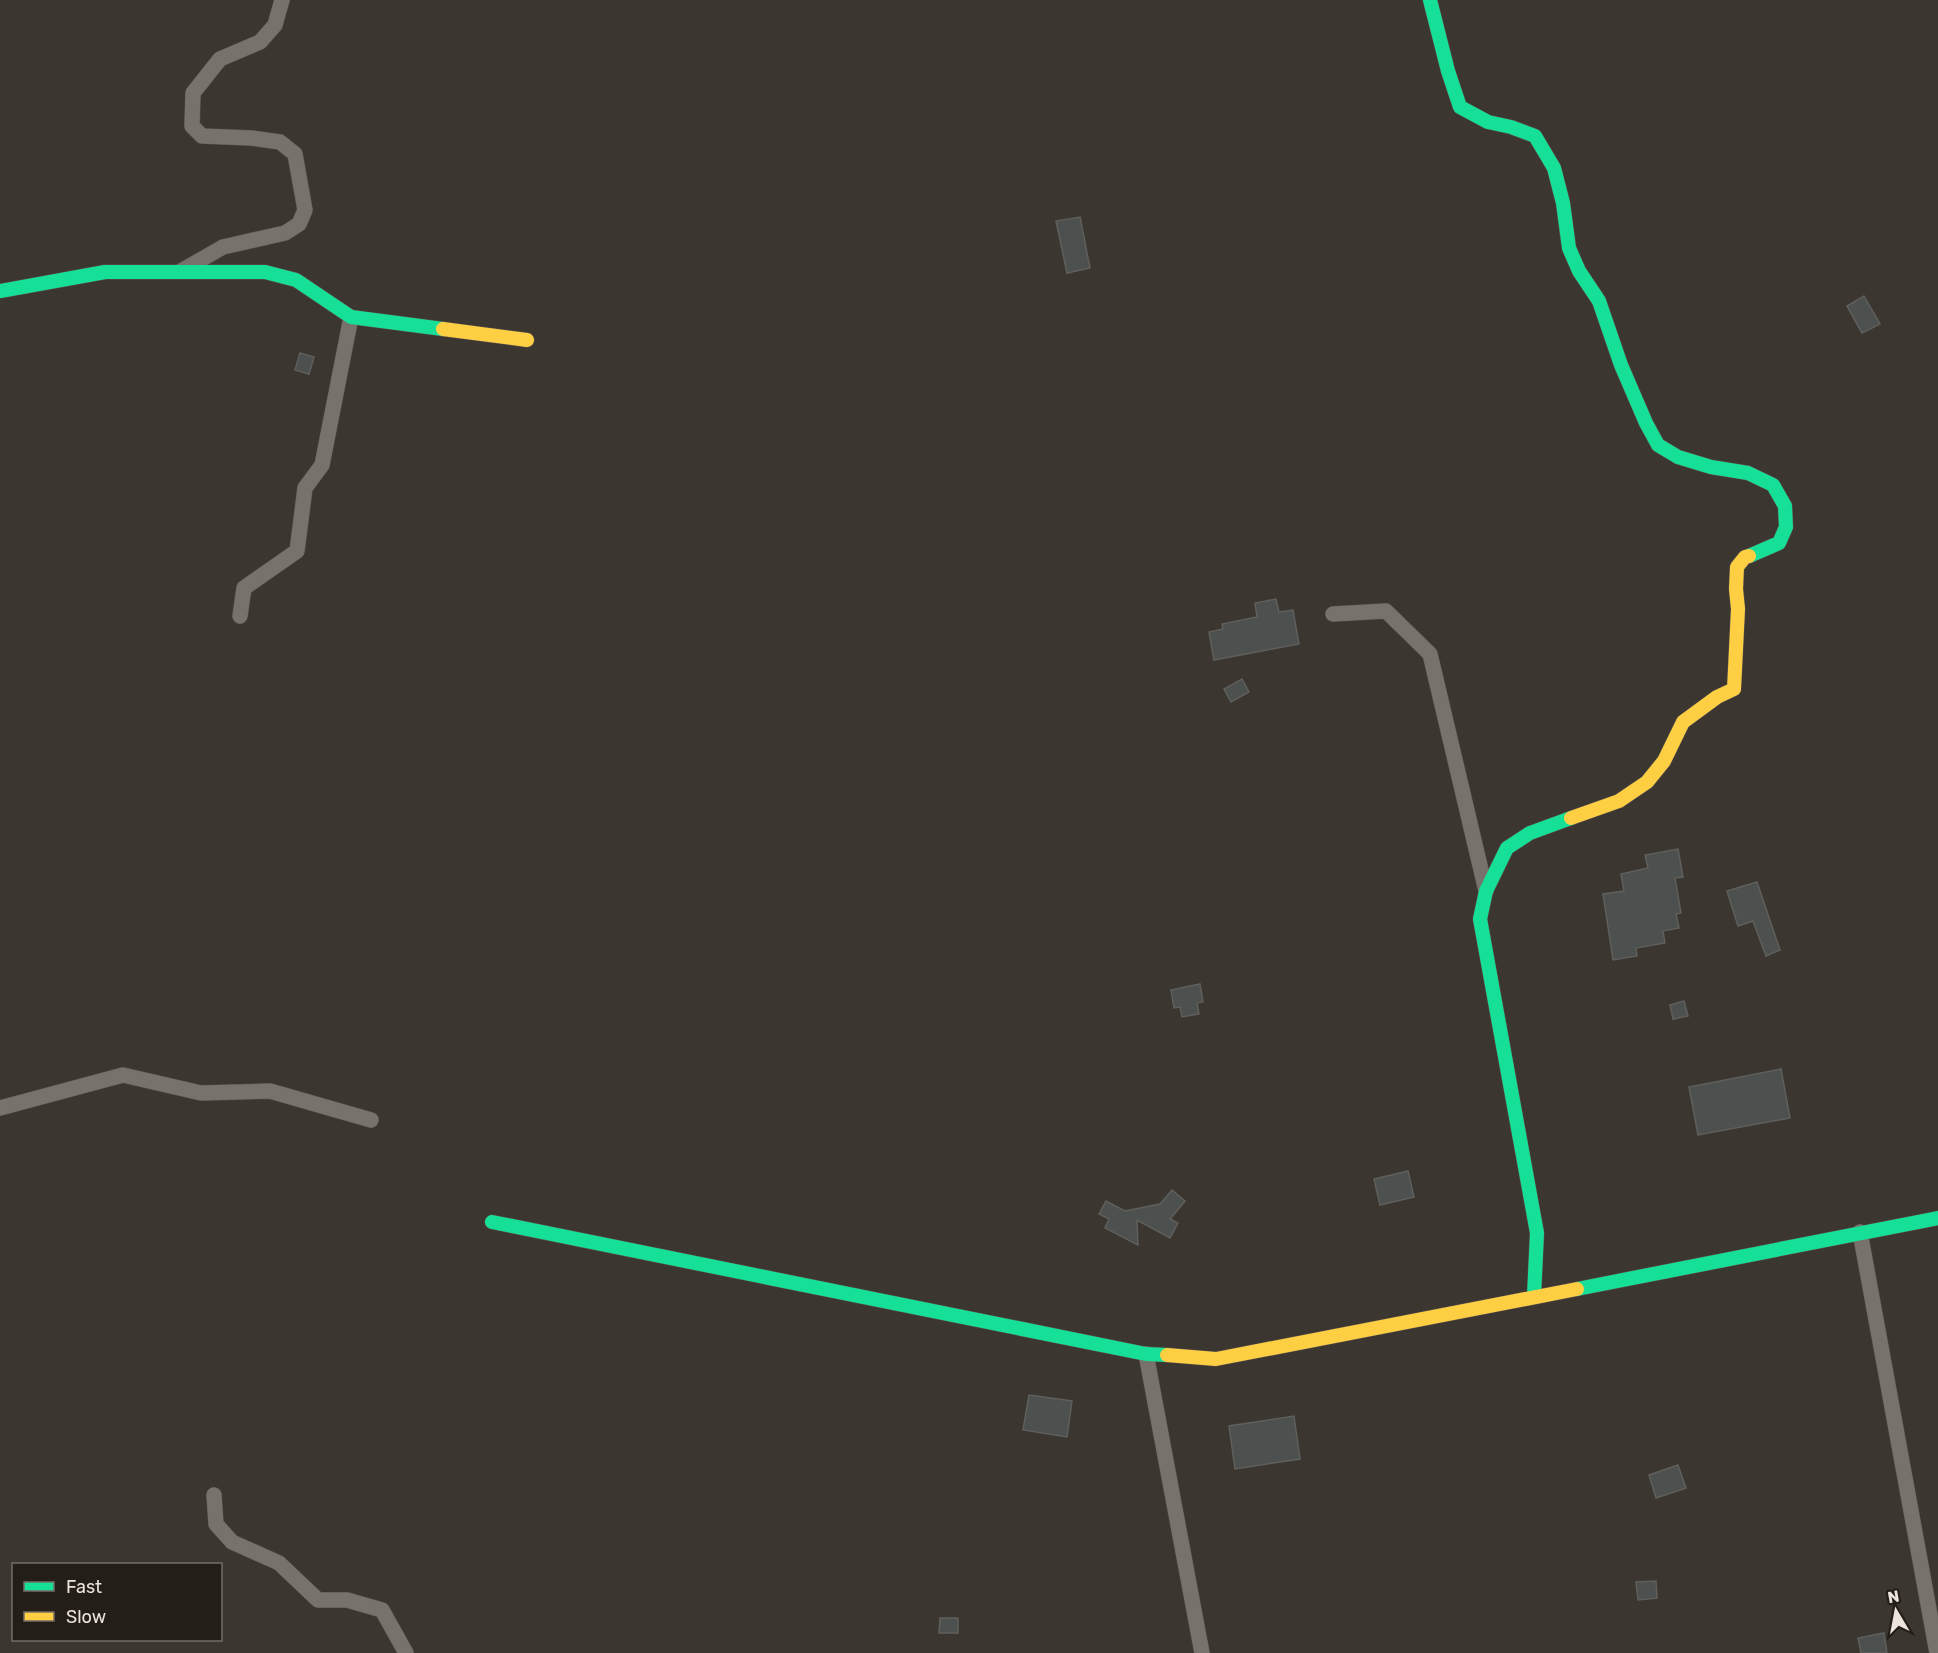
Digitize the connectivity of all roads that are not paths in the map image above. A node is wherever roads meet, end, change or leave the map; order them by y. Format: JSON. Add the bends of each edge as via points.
{"nodes":[{"id":1,"x":282,"y":0,"type":"edge"},
{"id":2,"x":1430,"y":0,"type":"edge"},
{"id":3,"x":178,"y":272,"type":"junction"},
{"id":4,"x":0,"y":291,"type":"edge"},
{"id":5,"x":351,"y":317,"type":"junction"},
{"id":6,"x":527,"y":340,"type":"dead end"},
{"id":7,"x":1333,"y":614,"type":"dead end"},
{"id":8,"x":240,"y":616,"type":"dead end"},
{"id":9,"x":1486,"y":891,"type":"junction"},
{"id":10,"x":0,"y":1107,"type":"edge"},
{"id":11,"x":372,"y":1120,"type":"dead end"},
{"id":12,"x":1938,"y":1218,"type":"edge"},
{"id":13,"x":492,"y":1222,"type":"dead end"},
{"id":14,"x":1860,"y":1232,"type":"junction"},
{"id":15,"x":1534,"y":1296,"type":"junction"},
{"id":16,"x":1146,"y":1354,"type":"junction"},
{"id":17,"x":214,"y":1495,"type":"dead end"},
{"id":18,"x":406,"y":1653,"type":"edge"},
{"id":19,"x":1202,"y":1653,"type":"edge"},
{"id":20,"x":1937,"y":1653,"type":"edge"}],
"edges":[{"from":1,"to":3,"type":"street","via":[[275,25],[260,42],[220,59],[194,93],[192,126],[202,136],[280,142],[295,154],[305,210],[299,224],[285,233],[223,247]]},
{"from":2,"to":9,"type":"street","via":[[1460,107],[1488,122],[1535,136],[1554,168],[1569,248],[1599,301],[1621,365],[1658,445],[1678,457],[1748,473],[1773,485],[1785,506],[1786,527],[1779,543],[1745,557],[1737,567],[1734,689],[1683,722],[1664,761],[1647,782],[1619,801],[1530,833],[1507,848]]},
{"from":3,"to":4,"type":"street","via":[[105,272]]},
{"from":3,"to":5,"type":"street","via":[[265,272],[296,280]]},
{"from":5,"to":6,"type":"street"},
{"from":5,"to":8,"type":"street","via":[[322,465],[305,488],[297,551],[244,588]]},
{"from":7,"to":9,"type":"street","via":[[1386,611],[1430,654]]},
{"from":9,"to":15,"type":"street","via":[[1480,919],[1537,1233]]},
{"from":10,"to":11,"type":"street","via":[[123,1075],[201,1093],[270,1091]]},
{"from":12,"to":14,"type":"street"},
{"from":13,"to":16,"type":"street"},
{"from":14,"to":15,"type":"street"},
{"from":14,"to":20,"type":"street"},
{"from":15,"to":16,"type":"street","via":[[1216,1359]]},
{"from":16,"to":19,"type":"street"},
{"from":17,"to":18,"type":"street","via":[[216,1524],[232,1542],[279,1563],[318,1600],[347,1600],[382,1610]]}]}
